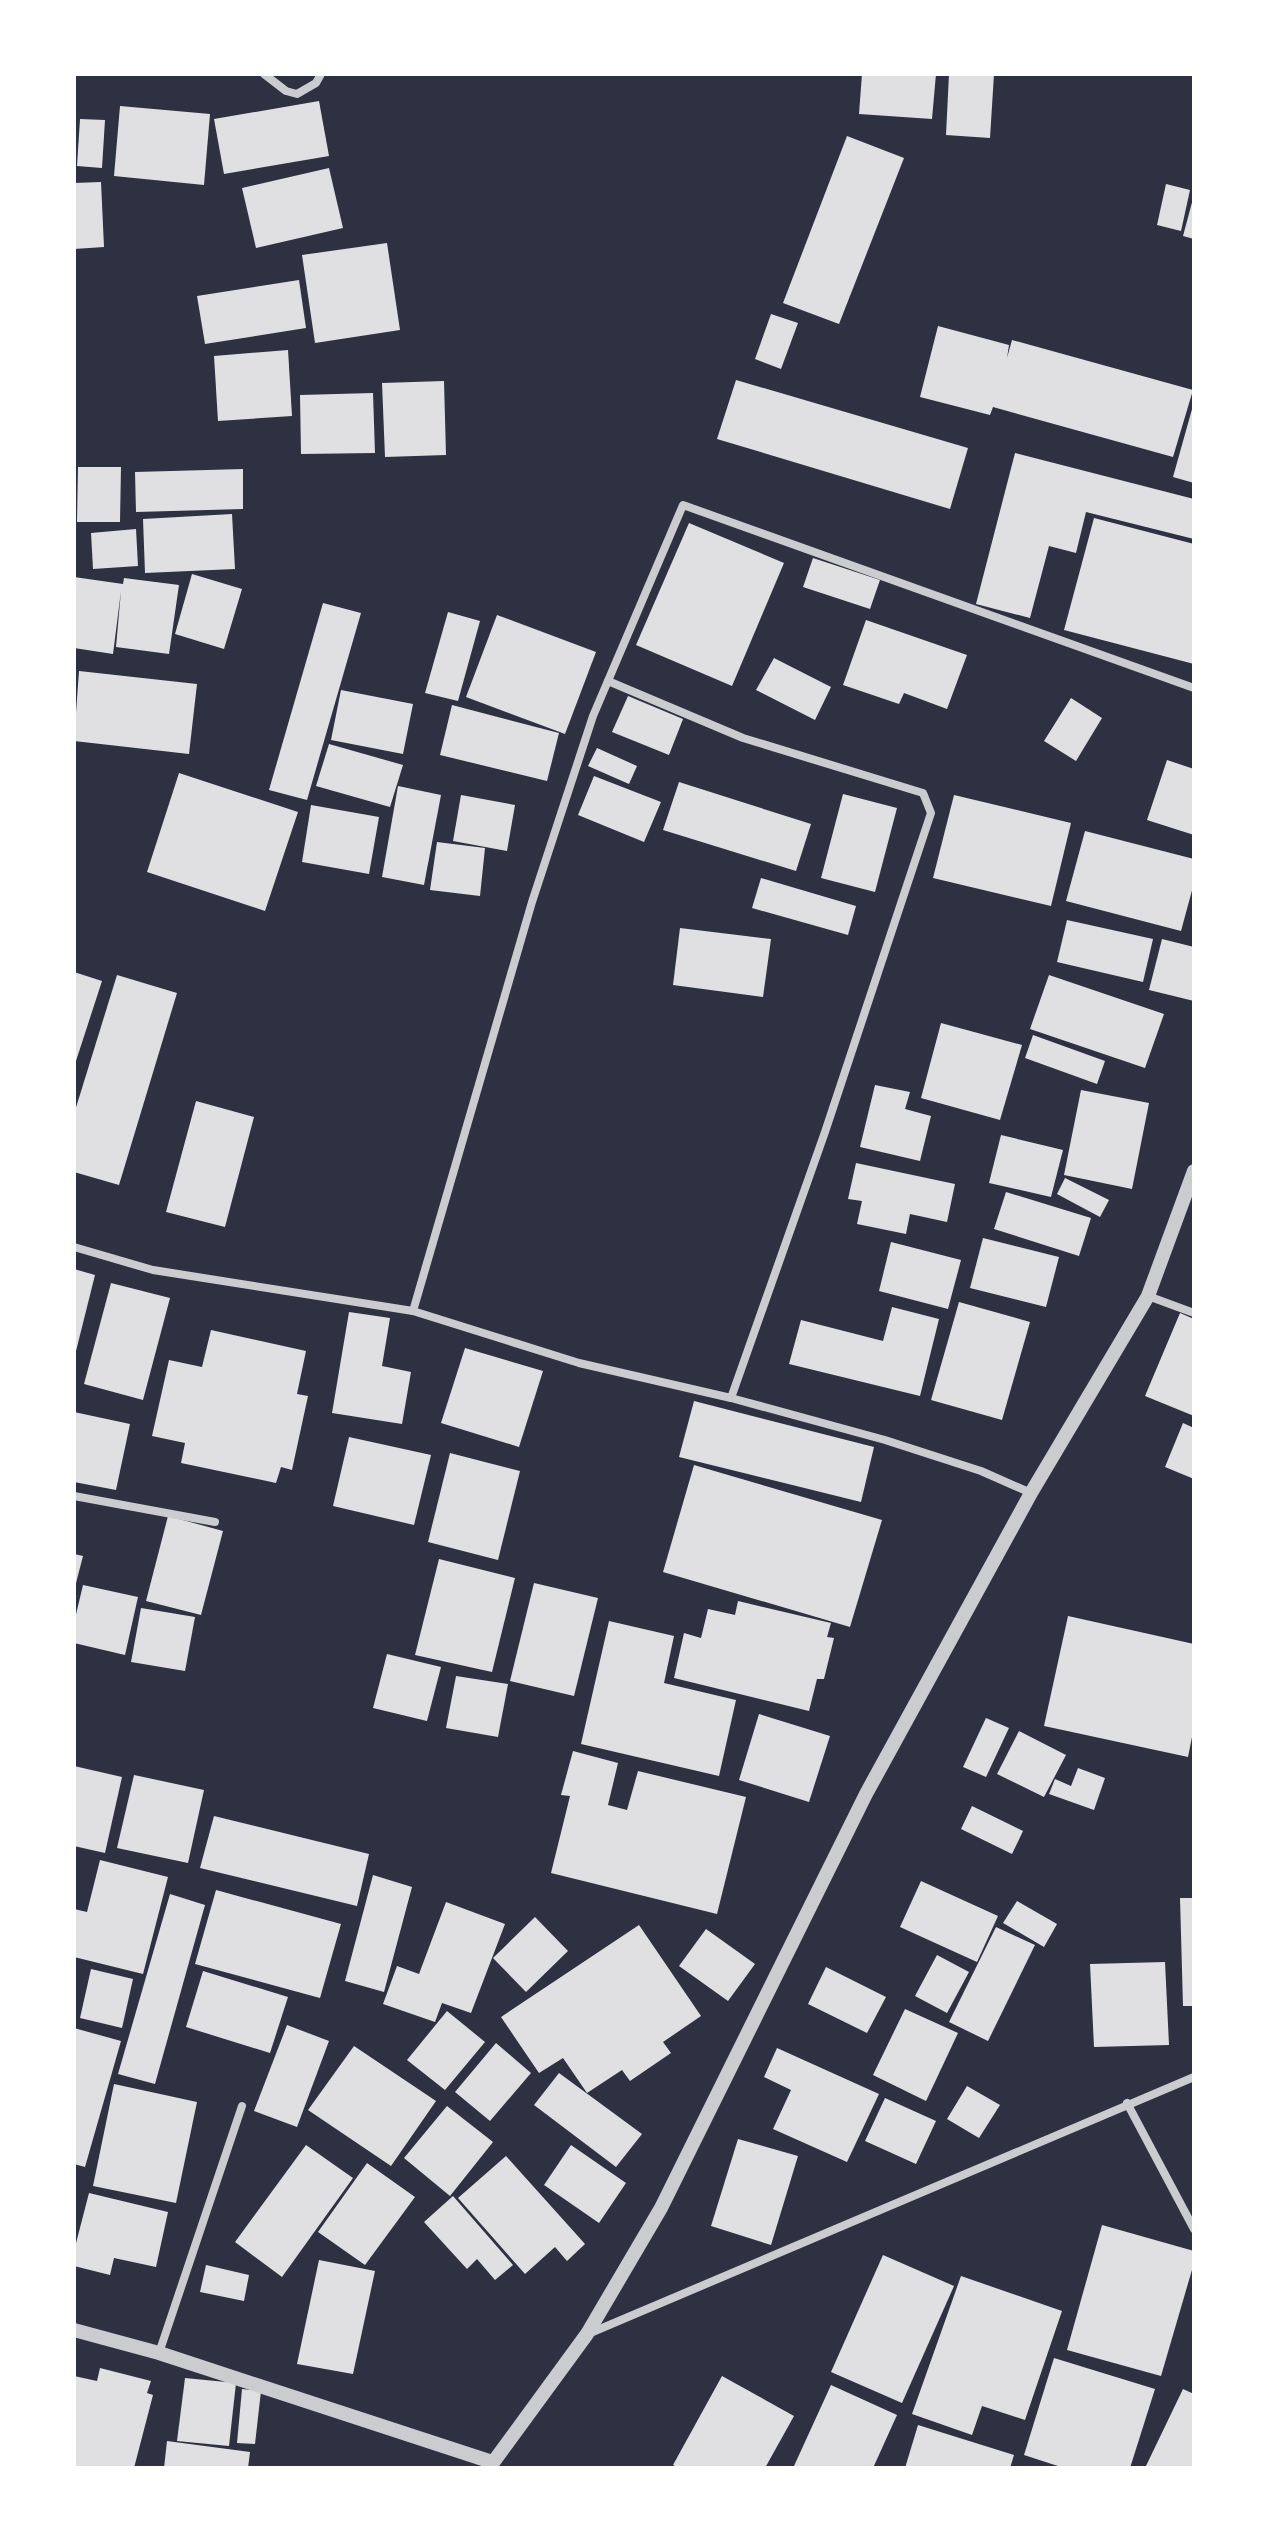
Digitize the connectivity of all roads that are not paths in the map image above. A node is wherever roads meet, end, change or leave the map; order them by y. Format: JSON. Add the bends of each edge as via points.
{"nodes":[{"id":1,"x":264,"y":74,"type":"edge"},
{"id":2,"x":321,"y":74,"type":"edge"},
{"id":3,"x":608,"y":681,"type":"junction"},
{"id":4,"x":1194,"y":688,"type":"edge"},
{"id":5,"x":1194,"y":1171,"type":"edge"},
{"id":6,"x":74,"y":1247,"type":"edge"},
{"id":7,"x":1148,"y":1296,"type":"junction"},
{"id":8,"x":413,"y":1311,"type":"junction"},
{"id":9,"x":1194,"y":1313,"type":"edge"},
{"id":10,"x":731,"y":1398,"type":"junction"},
{"id":11,"x":1031,"y":1493,"type":"junction"},
{"id":12,"x":74,"y":1496,"type":"edge"},
{"id":13,"x":215,"y":1522,"type":"dead end"},
{"id":14,"x":1194,"y":2077,"type":"edge"},
{"id":15,"x":1127,"y":2103,"type":"junction"},
{"id":16,"x":242,"y":2106,"type":"dead end"},
{"id":17,"x":1194,"y":2229,"type":"edge"},
{"id":18,"x":74,"y":2330,"type":"edge"},
{"id":19,"x":587,"y":2334,"type":"junction"},
{"id":20,"x":159,"y":2353,"type":"junction"},
{"id":21,"x":491,"y":2465,"type":"edge"}],
"edges":[{"from":1,"to":2,"type":"street","via":[[297,94]]},
{"from":3,"to":4,"type":"street","via":[[683,505]]},
{"from":3,"to":8,"type":"street","via":[[532,902]]},
{"from":3,"to":10,"type":"street","via":[[743,738],[923,793],[931,813]]},
{"from":5,"to":7,"type":"street"},
{"from":6,"to":8,"type":"street","via":[[153,1270]]},
{"from":7,"to":9,"type":"street"},
{"from":7,"to":11,"type":"street"},
{"from":8,"to":10,"type":"street","via":[[579,1363]]},
{"from":10,"to":11,"type":"street","via":[[885,1440]]},
{"from":11,"to":19,"type":"street","via":[[866,1794],[661,2208]]},
{"from":12,"to":13,"type":"street"},
{"from":14,"to":15,"type":"street"},
{"from":15,"to":17,"type":"street"},
{"from":15,"to":19,"type":"street"},
{"from":16,"to":20,"type":"street"},
{"from":18,"to":20,"type":"street"},
{"from":19,"to":21,"type":"street"},
{"from":20,"to":21,"type":"street"}]}
